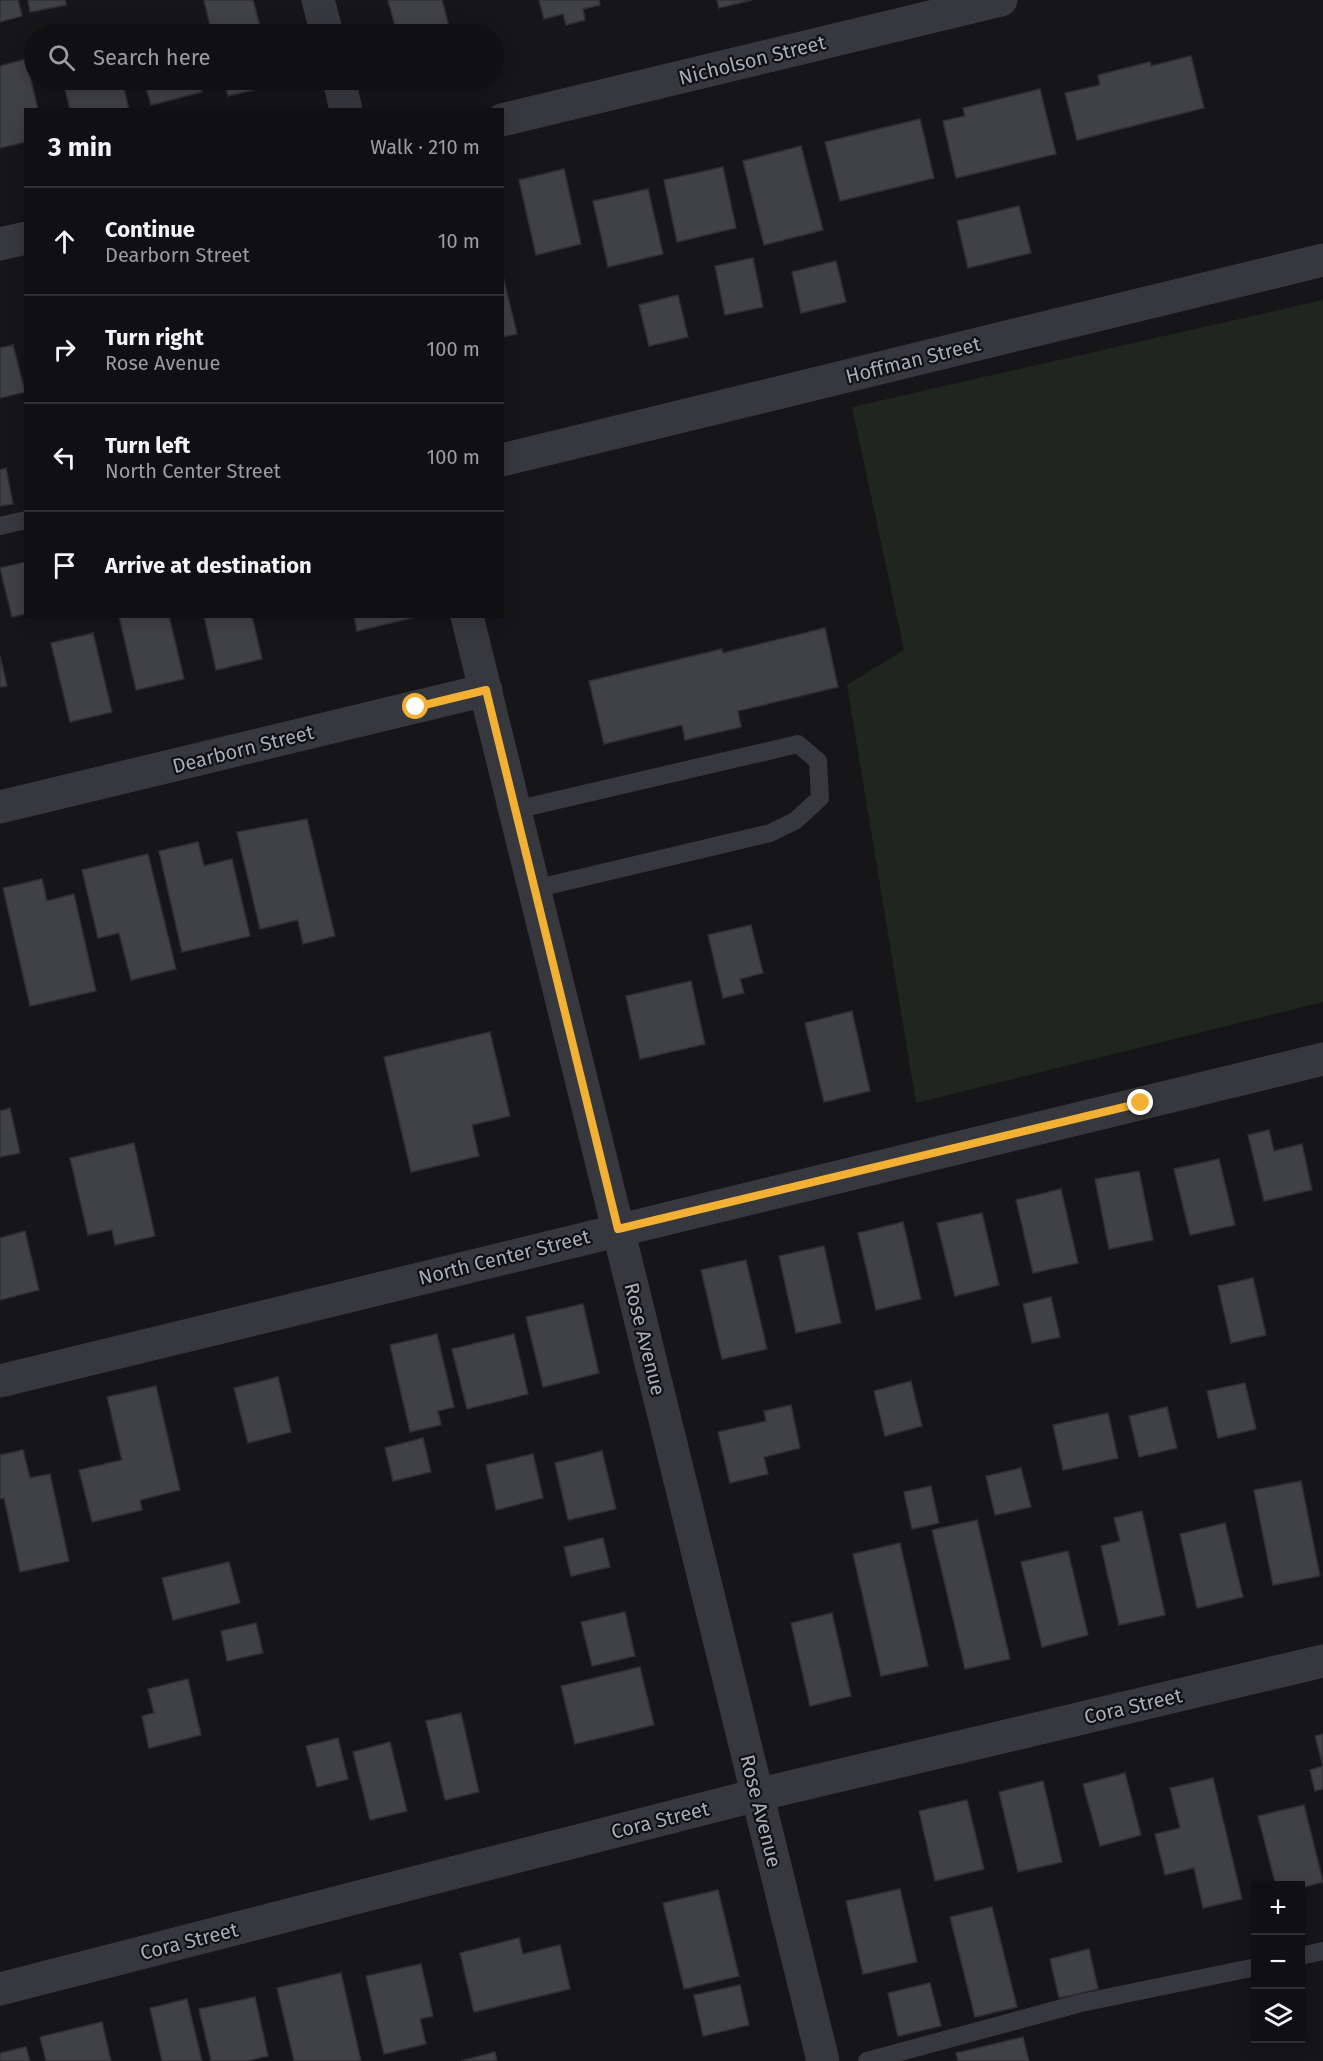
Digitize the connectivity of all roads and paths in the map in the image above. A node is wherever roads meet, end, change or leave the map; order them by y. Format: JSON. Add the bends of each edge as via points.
{"nodes":[{"id":1,"x":318,"y":0,"type":"edge"},
{"id":2,"x":1001,"y":0,"type":"edge"},
{"id":3,"x":324,"y":24,"type":"edge"},
{"id":4,"x":341,"y":90,"type":"edge"},
{"id":5,"x":346,"y":108,"type":"edge"},
{"id":6,"x":504,"y":120,"type":"edge"},
{"id":7,"x":24,"y":238,"type":"edge"},
{"id":8,"x":0,"y":244,"type":"edge"},
{"id":9,"x":1323,"y":260,"type":"edge"},
{"id":10,"x":504,"y":460,"type":"edge"},
{"id":11,"x":24,"y":520,"type":"edge"},
{"id":12,"x":0,"y":526,"type":"edge"},
{"id":13,"x":468,"y":618,"type":"edge"},
{"id":14,"x":486,"y":690,"type":"junction"},
{"id":15,"x":0,"y":807,"type":"edge"},
{"id":16,"x":515,"y":810,"type":"junction"},
{"id":17,"x":534,"y":889,"type":"junction"},
{"id":18,"x":1323,"y":1059,"type":"edge"},
{"id":19,"x":618,"y":1229,"type":"junction"},
{"id":20,"x":0,"y":1381,"type":"edge"},
{"id":21,"x":1323,"y":1661,"type":"edge"},
{"id":22,"x":757,"y":1795,"type":"junction"},
{"id":23,"x":1323,"y":1950,"type":"edge"},
{"id":24,"x":1305,"y":1955,"type":"edge"},
{"id":25,"x":1251,"y":1968,"type":"edge"},
{"id":26,"x":0,"y":1989,"type":"edge"},
{"id":27,"x":823,"y":2061,"type":"edge"},
{"id":28,"x":867,"y":2061,"type":"edge"}],
"edges":[{"from":1,"to":3,"type":"street"},
{"from":2,"to":6,"type":"street","name":"Nicholson Street"},
{"from":4,"to":5,"type":"street"},
{"from":7,"to":8,"type":"street"},
{"from":9,"to":10,"type":"street","name":"Hoffman Street"},
{"from":11,"to":12,"type":"lane"},
{"from":13,"to":14,"type":"street","name":"Rose Avenue"},
{"from":14,"to":15,"type":"street","name":"Dearborn Street"},
{"from":14,"to":16,"type":"street","name":"Rose Avenue"},
{"from":16,"to":17,"type":"street","name":"Rose Avenue"},
{"from":16,"to":17,"type":"lane","via":[[798,744],[818,761],[820,798],[795,821],[770,833]]},
{"from":17,"to":19,"type":"street","name":"Rose Avenue"},
{"from":18,"to":19,"type":"street","name":"North Center Street"},
{"from":19,"to":20,"type":"street","name":"North Center Street"},
{"from":19,"to":22,"type":"street","name":"Rose Avenue"},
{"from":21,"to":22,"type":"street","name":"Cora Street"},
{"from":22,"to":26,"type":"street","name":"Cora Street"},
{"from":22,"to":27,"type":"street","name":"Rose Avenue"},
{"from":23,"to":24,"type":"lane"},
{"from":25,"to":28,"type":"lane","via":[[1081,2003]]}]}
